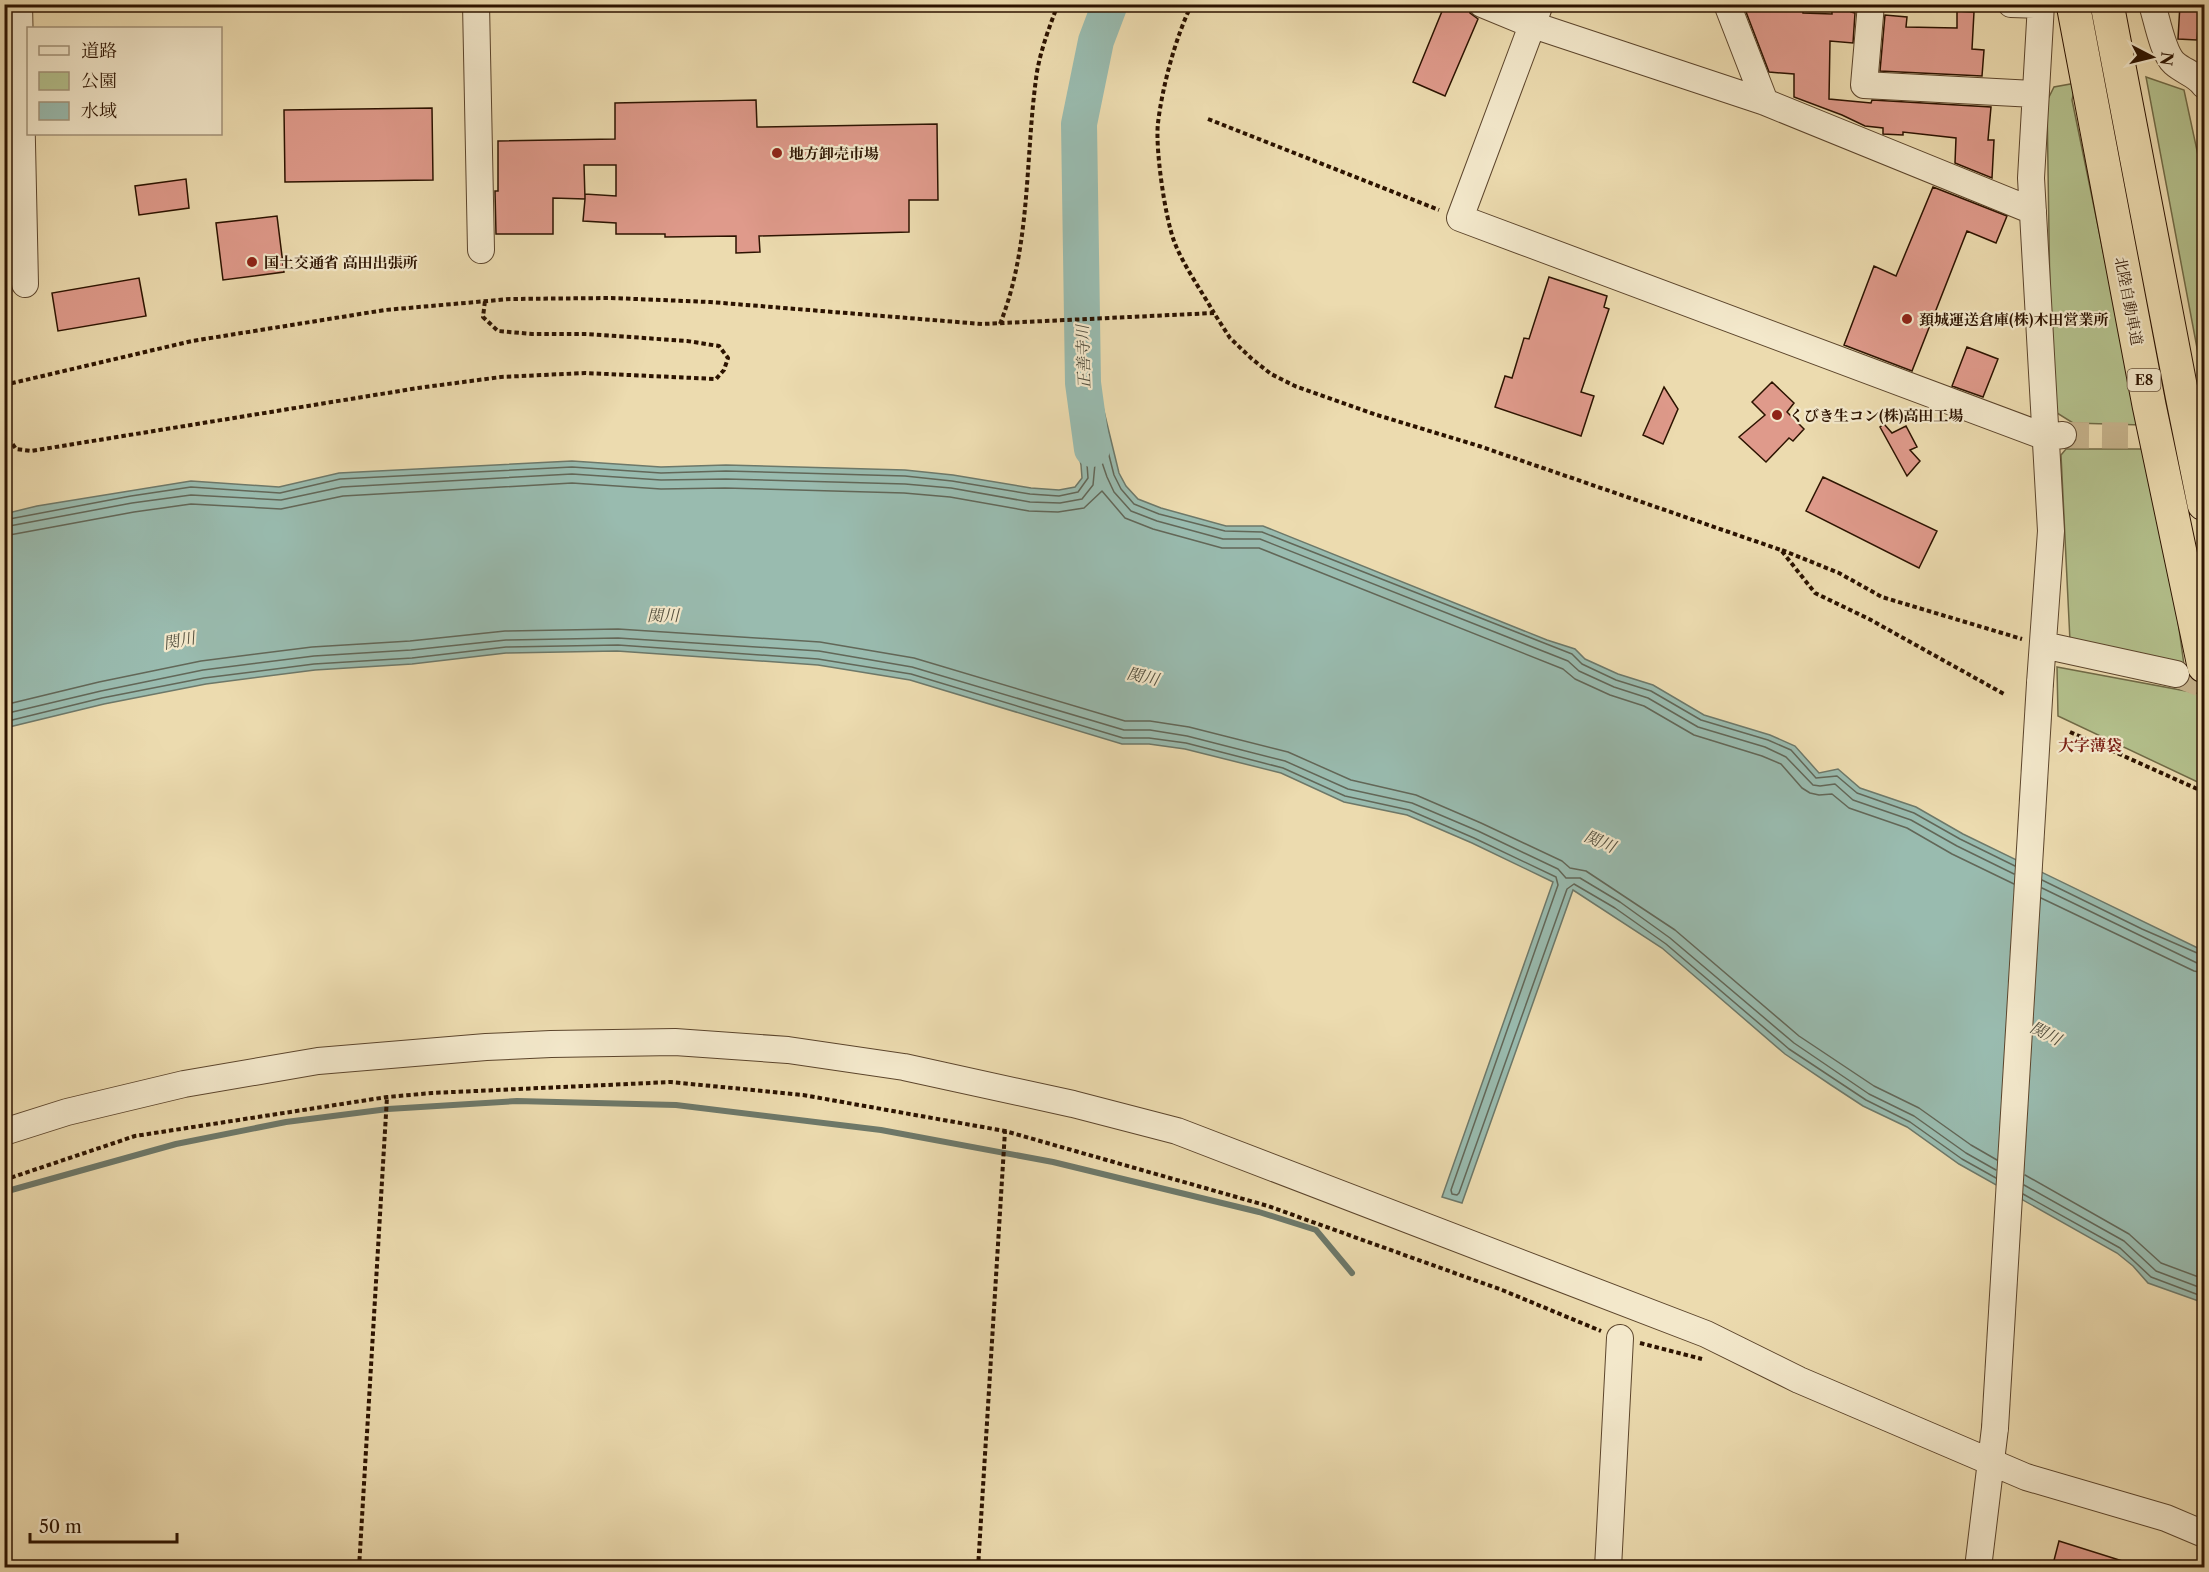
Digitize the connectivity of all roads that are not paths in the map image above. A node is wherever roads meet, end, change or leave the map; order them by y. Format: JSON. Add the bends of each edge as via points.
{"nodes":[{"id":1,"x":19,"y":4,"type":"edge"},
{"id":2,"x":476,"y":4,"type":"edge"},
{"id":3,"x":1482,"y":4,"type":"edge"},
{"id":4,"x":1727,"y":4,"type":"edge"},
{"id":5,"x":1871,"y":4,"type":"edge"},
{"id":6,"x":2011,"y":4,"type":"edge"},
{"id":7,"x":2073,"y":4,"type":"edge"},
{"id":8,"x":2107,"y":4,"type":"edge"},
{"id":9,"x":2152,"y":4,"type":"edge"},
{"id":10,"x":2041,"y":5,"type":"edge"},
{"id":11,"x":1537,"y":15,"type":"edge"},
{"id":12,"x":2205,"y":85,"type":"edge"},
{"id":13,"x":2035,"y":94,"type":"junction"},
{"id":14,"x":1765,"y":102,"type":"junction"},
{"id":15,"x":2032,"y":211,"type":"junction"},
{"id":16,"x":481,"y":250,"type":"dead end"},
{"id":17,"x":25,"y":284,"type":"dead end"},
{"id":18,"x":2054,"y":436,"type":"junction"},
{"id":19,"x":2205,"y":504,"type":"edge"},
{"id":20,"x":2043,"y":645,"type":"junction"},
{"id":21,"x":2190,"y":670,"type":"edge"},
{"id":22,"x":4,"y":1132,"type":"edge"},
{"id":23,"x":1620,"y":1338,"type":"road end"},
{"id":24,"x":1991,"y":1463,"type":"junction"},
{"id":25,"x":2205,"y":1534,"type":"edge"},
{"id":26,"x":1608,"y":1568,"type":"edge"},
{"id":27,"x":1978,"y":1568,"type":"edge"}],
"edges":[{"from":1,"to":17,"type":"street"},
{"from":2,"to":16,"type":"street"},
{"from":3,"to":11,"type":"street"},
{"from":4,"to":14,"type":"street"},
{"from":5,"to":13,"type":"street","via":[[1864,85]]},
{"from":6,"to":10,"type":"street"},
{"from":7,"to":21,"type":"highway","name":"北陸自動車道","number":"E8","via":[[2149,405]]},
{"from":8,"to":19,"type":"highway","number":"E8"},
{"from":9,"to":12,"type":"street","via":[[2168,58]]},
{"from":10,"to":13,"type":"street"},
{"from":11,"to":14,"type":"street"},
{"from":11,"to":18,"type":"street","via":[[1460,218]]},
{"from":13,"to":15,"type":"street"},
{"from":14,"to":15,"type":"street"},
{"from":15,"to":18,"type":"street"},
{"from":18,"to":20,"type":"street"},
{"from":20,"to":21,"type":"street"},
{"from":20,"to":24,"type":"street","bridge":true},
{"from":22,"to":24,"type":"street","via":[[67,1112],[184,1084],[318,1061],[486,1047],[675,1042],[788,1050],[904,1067],[1177,1131],[1706,1334],[1799,1380]]},
{"from":23,"to":26,"type":"street"},
{"from":24,"to":25,"type":"street"},
{"from":24,"to":27,"type":"street"}]}
